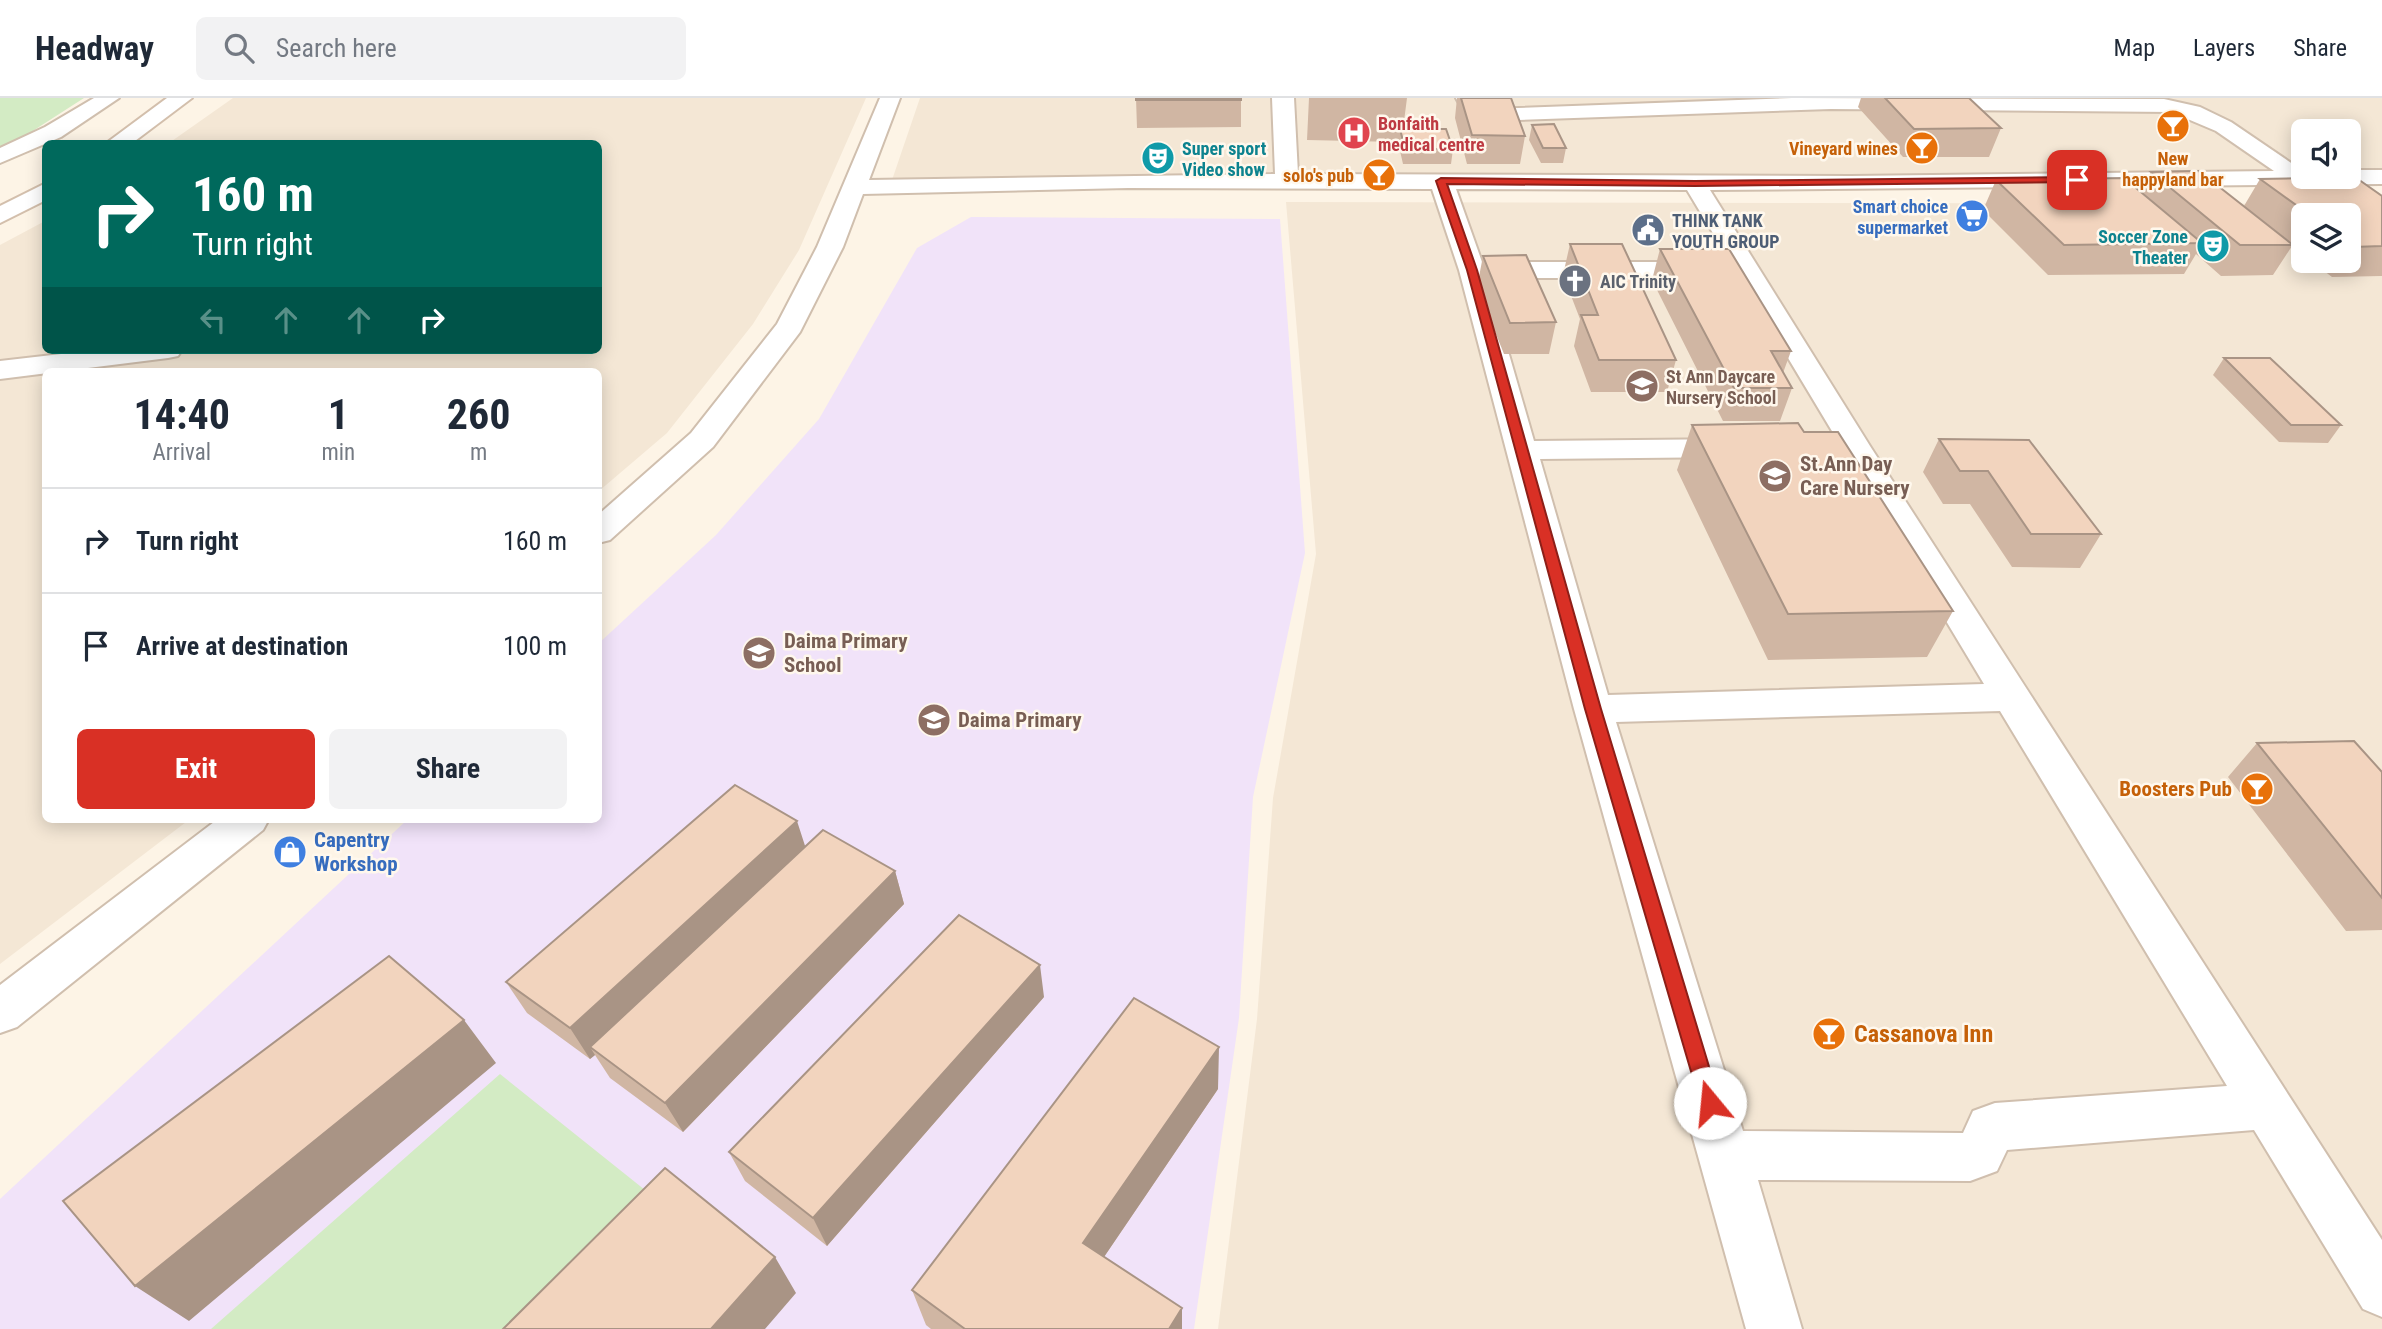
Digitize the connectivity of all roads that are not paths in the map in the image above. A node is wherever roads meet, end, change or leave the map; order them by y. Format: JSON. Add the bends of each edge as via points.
{"nodes":[{"id":1,"x":108,"y":98,"type":"edge"},
{"id":2,"x":181,"y":98,"type":"edge"},
{"id":3,"x":890,"y":98,"type":"edge"},
{"id":4,"x":1283,"y":98,"type":"edge"},
{"id":5,"x":1466,"y":98,"type":"edge"},
{"id":6,"x":2124,"y":101,"type":"edge"},
{"id":7,"x":122,"y":140,"type":"edge"},
{"id":8,"x":0,"y":156,"type":"edge"},
{"id":9,"x":2291,"y":174,"type":"edge"},
{"id":10,"x":2291,"y":177,"type":"edge"},
{"id":11,"x":2361,"y":177,"type":"edge"},
{"id":12,"x":2382,"y":177,"type":"edge"},
{"id":13,"x":1287,"y":181,"type":"junction"},
{"id":14,"x":1441,"y":181,"type":"junction"},
{"id":15,"x":1695,"y":184,"type":"junction"},
{"id":16,"x":857,"y":187,"type":"junction"},
{"id":17,"x":42,"y":192,"type":"edge"},
{"id":18,"x":0,"y":216,"type":"edge"},
{"id":19,"x":1472,"y":270,"type":"junction"},
{"id":20,"x":1750,"y":270,"type":"junction"},
{"id":21,"x":134,"y":354,"type":"edge"},
{"id":22,"x":0,"y":370,"type":"edge"},
{"id":23,"x":1771,"y":447,"type":"edge"},
{"id":24,"x":1520,"y":450,"type":"junction"},
{"id":25,"x":602,"y":529,"type":"edge"},
{"id":26,"x":2011,"y":697,"type":"junction"},
{"id":27,"x":1593,"y":709,"type":"junction"},
{"id":28,"x":243,"y":823,"type":"edge"},
{"id":29,"x":0,"y":1012,"type":"edge"},
{"id":30,"x":2268,"y":1106,"type":"junction"},
{"id":31,"x":1725,"y":1155,"type":"junction"},
{"id":32,"x":2382,"y":1290,"type":"edge"},
{"id":33,"x":1774,"y":1329,"type":"edge"}],
"edges":[{"from":1,"to":8,"type":"street","via":[[53,132]]},
{"from":2,"to":7,"type":"street"},
{"from":3,"to":16,"type":"street"},
{"from":4,"to":13,"type":"street"},
{"from":5,"to":6,"type":"street","via":[[1474,111],[1488,115],[1831,103]]},
{"from":6,"to":9,"type":"street","via":[[2173,106],[2201,116]]},
{"from":10,"to":15,"type":"street"},
{"from":11,"to":12,"type":"street"},
{"from":13,"to":14,"type":"street"},
{"from":13,"to":16,"type":"street"},
{"from":14,"to":15,"type":"street"},
{"from":14,"to":19,"type":"street"},
{"from":15,"to":20,"type":"street"},
{"from":16,"to":25,"type":"street","via":[[790,326],[702,440]]},
{"from":17,"to":18,"type":"street"},
{"from":19,"to":20,"type":"street"},
{"from":19,"to":24,"type":"street"},
{"from":20,"to":26,"type":"street","via":[[1841,446]]},
{"from":21,"to":22,"type":"street"},
{"from":23,"to":24,"type":"street"},
{"from":24,"to":27,"type":"street"},
{"from":26,"to":27,"type":"street"},
{"from":26,"to":30,"type":"street"},
{"from":27,"to":31,"type":"street"},
{"from":28,"to":29,"type":"street"},
{"from":30,"to":31,"type":"street","via":[[1995,1127],[1979,1154],[1970,1157]]},
{"from":30,"to":32,"type":"street"},
{"from":31,"to":33,"type":"street"}]}
